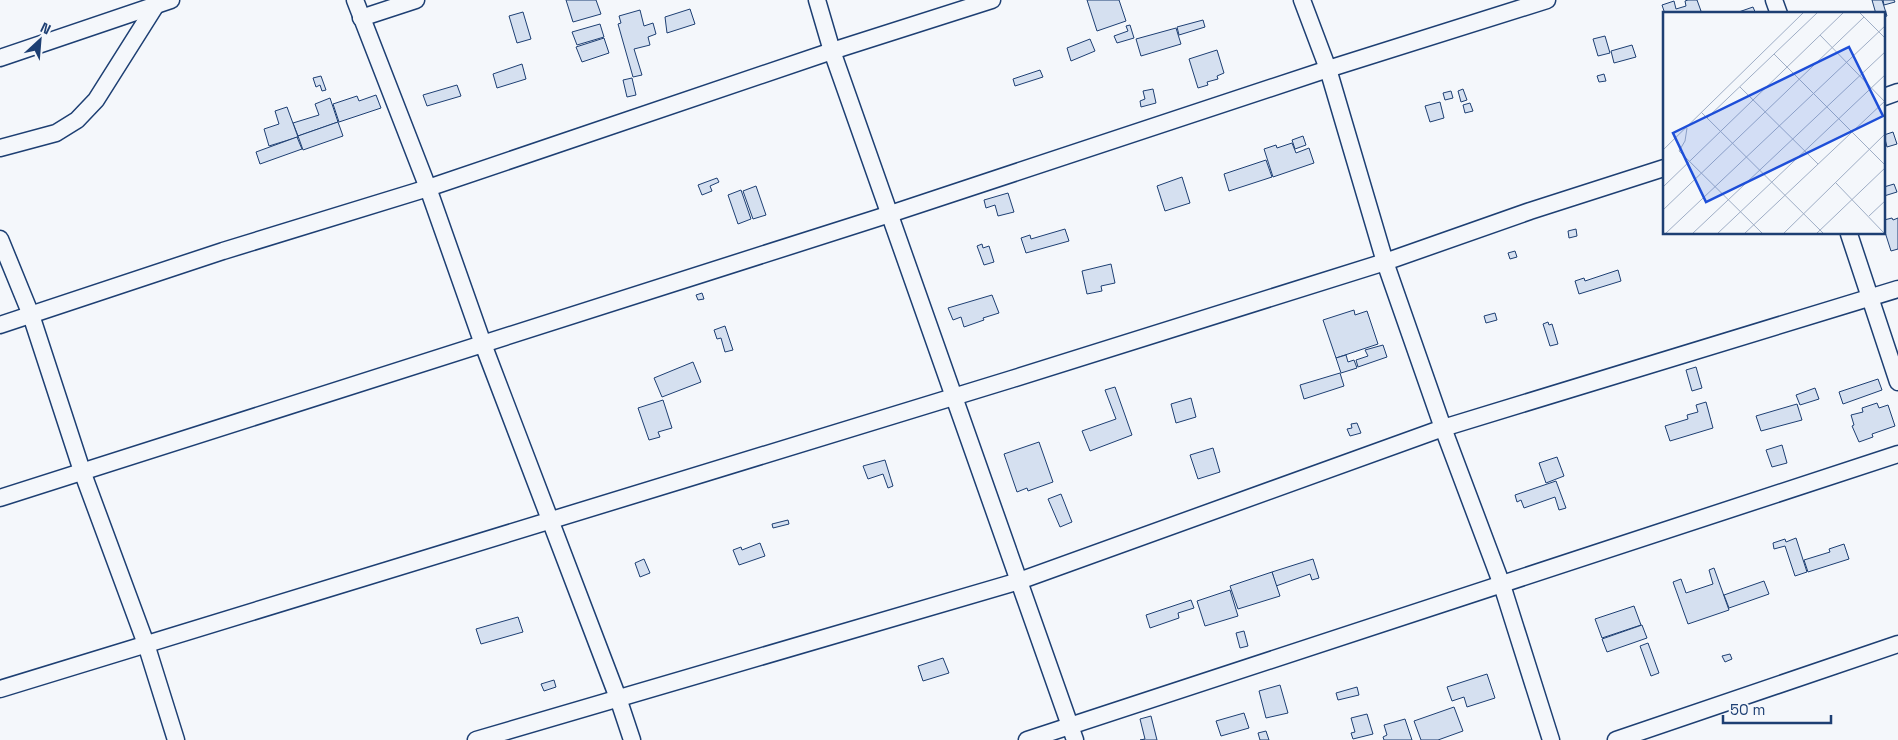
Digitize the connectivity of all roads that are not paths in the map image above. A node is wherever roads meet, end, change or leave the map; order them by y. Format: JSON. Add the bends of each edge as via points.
{"nodes":[{"id":1,"x":354,"y":0,"type":"edge"},
{"id":2,"x":416,"y":0,"type":"edge"},
{"id":3,"x":816,"y":0,"type":"edge"},
{"id":4,"x":992,"y":0,"type":"edge"},
{"id":5,"x":1302,"y":0,"type":"edge"},
{"id":6,"x":1547,"y":0,"type":"edge"},
{"id":7,"x":1774,"y":0,"type":"edge"},
{"id":8,"x":164,"y":2,"type":"edge"},
{"id":9,"x":1778,"y":12,"type":"edge"},
{"id":10,"x":361,"y":18,"type":"junction"},
{"id":11,"x":832,"y":51,"type":"junction"},
{"id":12,"x":0,"y":58,"type":"edge"},
{"id":13,"x":1328,"y":70,"type":"junction"},
{"id":14,"x":1898,"y":92,"type":"edge"},
{"id":15,"x":1886,"y":96,"type":"edge"},
{"id":16,"x":0,"y":148,"type":"edge"},
{"id":17,"x":1663,"y":168,"type":"edge"},
{"id":18,"x":428,"y":188,"type":"junction"},
{"id":19,"x":890,"y":214,"type":"junction"},
{"id":20,"x":1850,"y":235,"type":"edge"},
{"id":21,"x":0,"y":239,"type":"edge"},
{"id":22,"x":1385,"y":262,"type":"junction"},
{"id":23,"x":1898,"y":289,"type":"edge"},
{"id":24,"x":1870,"y":299,"type":"junction"},
{"id":25,"x":31,"y":315,"type":"junction"},
{"id":26,"x":0,"y":325,"type":"edge"},
{"id":27,"x":484,"y":344,"type":"junction"},
{"id":28,"x":1898,"y":382,"type":"edge"},
{"id":29,"x":954,"y":396,"type":"junction"},
{"id":30,"x":1443,"y":428,"type":"junction"},
{"id":31,"x":1898,"y":454,"type":"edge"},
{"id":32,"x":82,"y":472,"type":"junction"},
{"id":33,"x":0,"y":498,"type":"edge"},
{"id":34,"x":550,"y":520,"type":"junction"},
{"id":35,"x":1019,"y":581,"type":"junction"},
{"id":36,"x":1502,"y":585,"type":"junction"},
{"id":37,"x":146,"y":644,"type":"junction"},
{"id":38,"x":1898,"y":644,"type":"edge"},
{"id":39,"x":0,"y":689,"type":"edge"},
{"id":40,"x":618,"y":698,"type":"junction"},
{"id":41,"x":1072,"y":734,"type":"edge"},
{"id":42,"x":176,"y":740,"type":"edge"},
{"id":43,"x":476,"y":740,"type":"edge"},
{"id":44,"x":632,"y":740,"type":"edge"},
{"id":45,"x":1027,"y":740,"type":"edge"},
{"id":46,"x":1551,"y":740,"type":"edge"},
{"id":47,"x":1616,"y":740,"type":"edge"}],
"edges":[{"from":1,"to":10,"type":"street"},
{"from":2,"to":10,"type":"street"},
{"from":3,"to":11,"type":"street"},
{"from":4,"to":11,"type":"street"},
{"from":5,"to":13,"type":"street"},
{"from":6,"to":13,"type":"street"},
{"from":7,"to":9,"type":"street"},
{"from":8,"to":12,"type":"street"},
{"from":8,"to":16,"type":"street","via":[[96,100],[77,120],[56,133]]},
{"from":10,"to":18,"type":"street"},
{"from":11,"to":18,"type":"street"},
{"from":11,"to":19,"type":"street"},
{"from":13,"to":19,"type":"street"},
{"from":13,"to":22,"type":"street"},
{"from":14,"to":15,"type":"street"},
{"from":17,"to":22,"type":"street"},
{"from":18,"to":25,"type":"street","via":[[224,250]]},
{"from":18,"to":27,"type":"street"},
{"from":19,"to":27,"type":"street"},
{"from":19,"to":29,"type":"street"},
{"from":20,"to":24,"type":"street"},
{"from":21,"to":25,"type":"street"},
{"from":22,"to":29,"type":"street"},
{"from":22,"to":30,"type":"street"},
{"from":23,"to":24,"type":"street"},
{"from":24,"to":28,"type":"street"},
{"from":24,"to":30,"type":"street"},
{"from":25,"to":26,"type":"street"},
{"from":25,"to":32,"type":"street"},
{"from":27,"to":32,"type":"street"},
{"from":27,"to":34,"type":"street"},
{"from":29,"to":34,"type":"street"},
{"from":29,"to":35,"type":"street"},
{"from":30,"to":35,"type":"street"},
{"from":30,"to":36,"type":"street"},
{"from":31,"to":36,"type":"street"},
{"from":32,"to":33,"type":"street"},
{"from":32,"to":37,"type":"street"},
{"from":34,"to":37,"type":"street"},
{"from":34,"to":40,"type":"street"},
{"from":35,"to":40,"type":"street"},
{"from":35,"to":41,"type":"street"},
{"from":36,"to":41,"type":"street"},
{"from":36,"to":46,"type":"street"},
{"from":37,"to":39,"type":"street"},
{"from":37,"to":42,"type":"street"},
{"from":38,"to":47,"type":"street"},
{"from":40,"to":43,"type":"street"},
{"from":40,"to":44,"type":"street"},
{"from":41,"to":45,"type":"street"}]}
